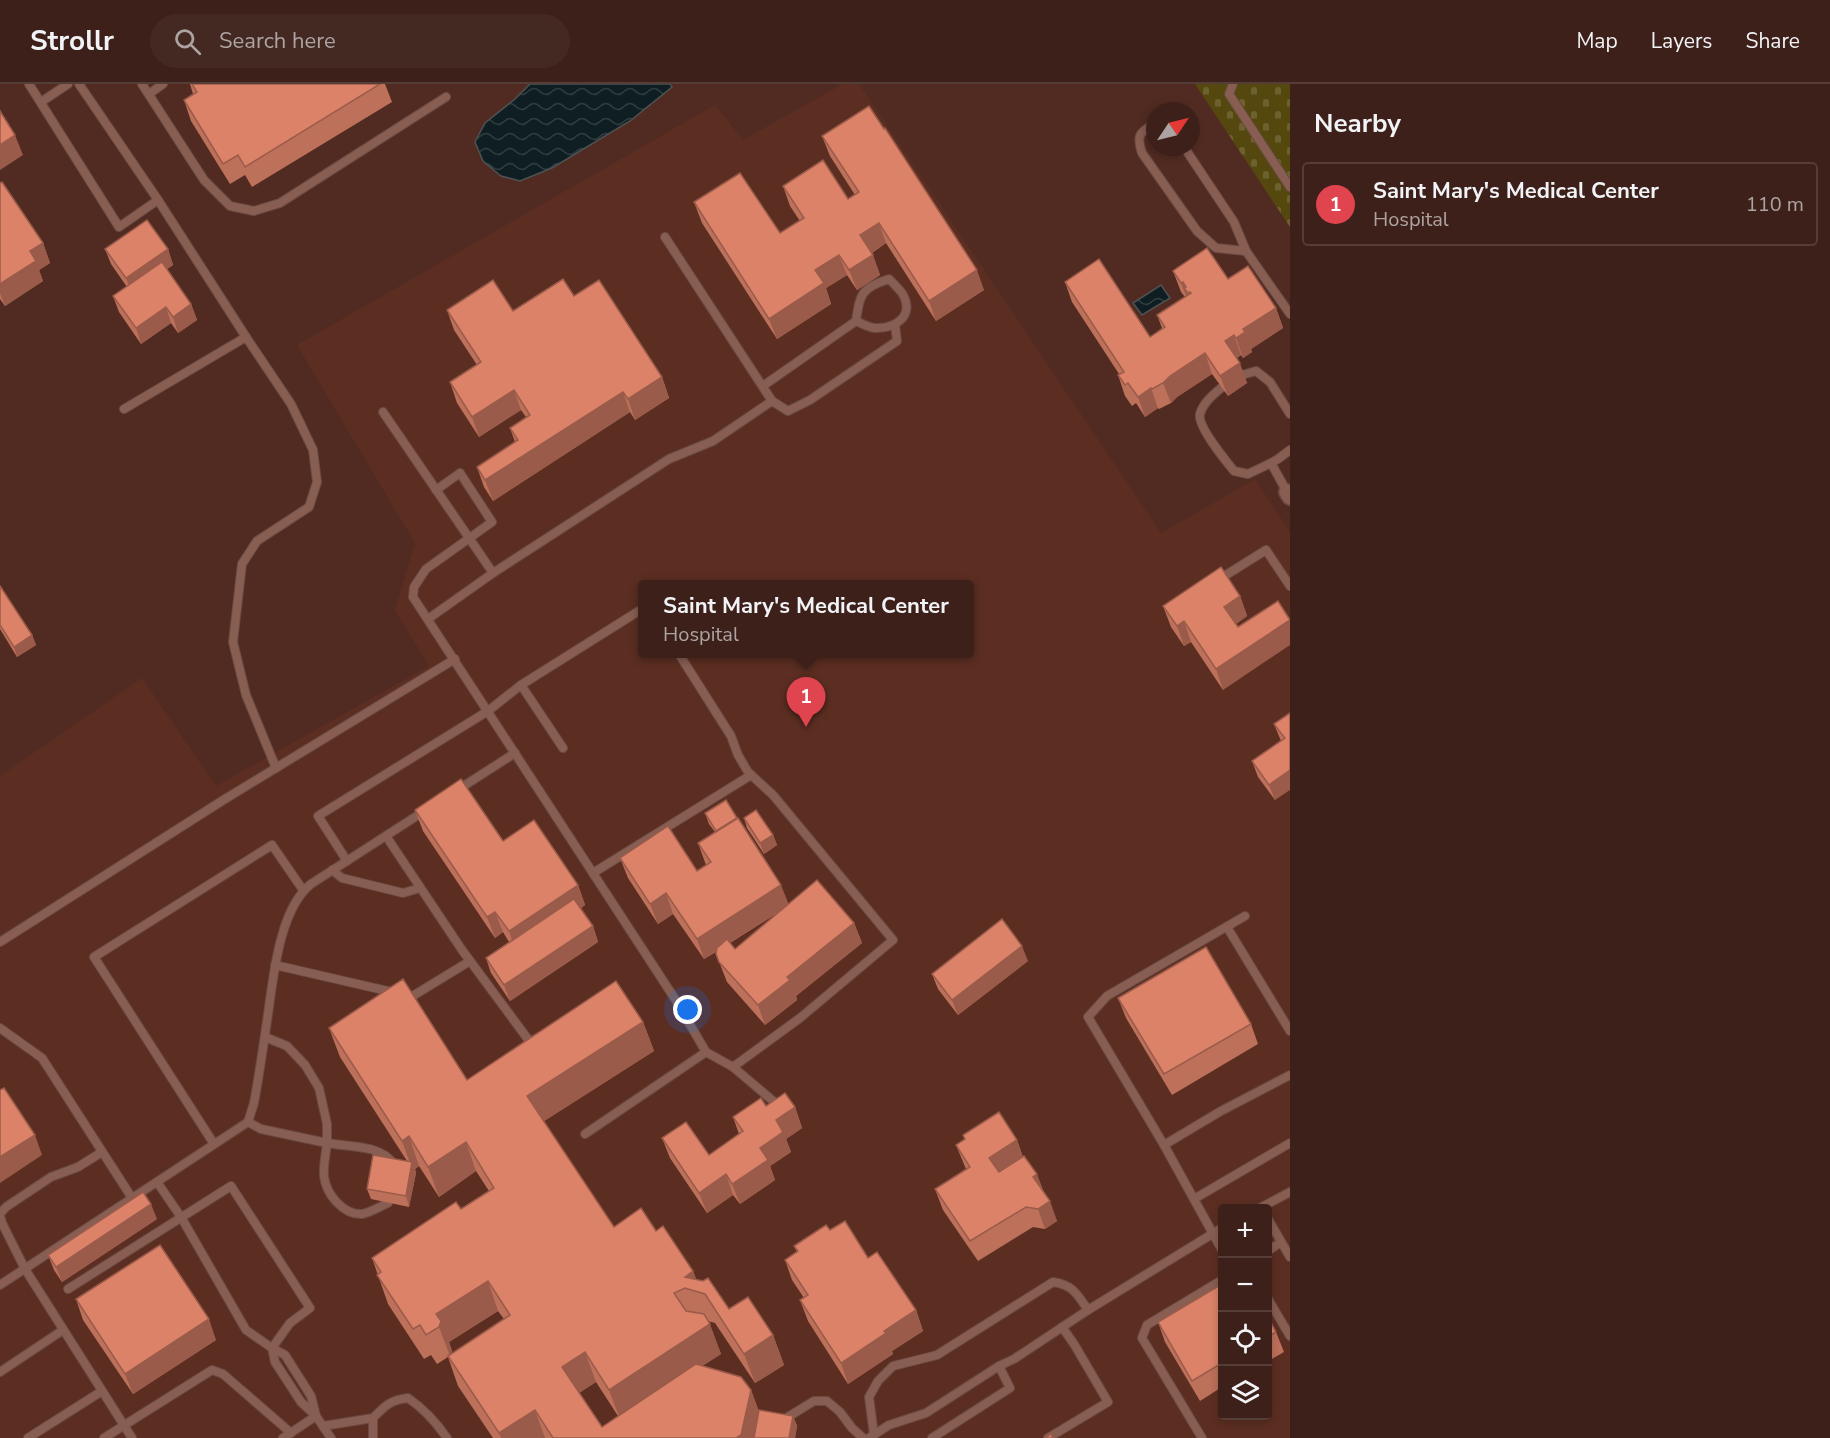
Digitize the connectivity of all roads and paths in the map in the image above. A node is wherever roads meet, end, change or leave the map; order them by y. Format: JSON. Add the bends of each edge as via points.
{"nodes":[{"id":1,"x":29,"y":84,"type":"edge"},
{"id":2,"x":68,"y":84,"type":"edge"},
{"id":3,"x":79,"y":84,"type":"edge"},
{"id":4,"x":142,"y":84,"type":"edge"},
{"id":5,"x":163,"y":84,"type":"edge"},
{"id":6,"x":1233,"y":84,"type":"edge"},
{"id":7,"x":148,"y":94,"type":"junction"},
{"id":8,"x":446,"y":97,"type":"dead end"},
{"id":9,"x":40,"y":102,"type":"junction"},
{"id":10,"x":1146,"y":129,"type":"edge"},
{"id":11,"x":1190,"y":156,"type":"edge"},
{"id":12,"x":1290,"y":187,"type":"edge"},
{"id":13,"x":158,"y":200,"type":"junction"},
{"id":14,"x":665,"y":237,"type":"dead end"},
{"id":15,"x":1246,"y":251,"type":"junction"},
{"id":16,"x":1290,"y":314,"type":"edge"},
{"id":17,"x":856,"y":321,"type":"junction"},
{"id":18,"x":895,"y":325,"type":"junction"},
{"id":19,"x":246,"y":337,"type":"junction"},
{"id":20,"x":1242,"y":375,"type":"dead end"},
{"id":21,"x":763,"y":387,"type":"junction"},
{"id":22,"x":1221,"y":388,"type":"edge"},
{"id":23,"x":772,"y":400,"type":"junction"},
{"id":24,"x":124,"y":409,"type":"dead end"},
{"id":25,"x":383,"y":412,"type":"dead end"},
{"id":26,"x":1290,"y":414,"type":"edge"},
{"id":27,"x":1290,"y":450,"type":"edge"},
{"id":28,"x":1270,"y":463,"type":"junction"},
{"id":29,"x":436,"y":490,"type":"junction"},
{"id":30,"x":1288,"y":495,"type":"edge"},
{"id":31,"x":470,"y":539,"type":"junction"},
{"id":32,"x":493,"y":573,"type":"junction"},
{"id":33,"x":1214,"y":583,"type":"edge"},
{"id":34,"x":1290,"y":586,"type":"edge"},
{"id":35,"x":638,"y":612,"type":"edge"},
{"id":36,"x":428,"y":619,"type":"junction"},
{"id":37,"x":682,"y":658,"type":"edge"},
{"id":38,"x":455,"y":659,"type":"junction"},
{"id":39,"x":521,"y":685,"type":"junction"},
{"id":40,"x":488,"y":711,"type":"junction"},
{"id":41,"x":563,"y":748,"type":"dead end"},
{"id":42,"x":515,"y":753,"type":"junction"},
{"id":43,"x":276,"y":768,"type":"junction"},
{"id":44,"x":750,"y":775,"type":"junction"},
{"id":45,"x":456,"y":791,"type":"edge"},
{"id":46,"x":436,"y":804,"type":"edge"},
{"id":47,"x":386,"y":836,"type":"junction"},
{"id":48,"x":347,"y":861,"type":"junction"},
{"id":49,"x":332,"y":870,"type":"junction"},
{"id":50,"x":593,"y":873,"type":"junction"},
{"id":51,"x":420,"y":888,"type":"junction"},
{"id":52,"x":303,"y":890,"type":"junction"},
{"id":53,"x":1245,"y":916,"type":"dead end"},
{"id":54,"x":1227,"y":927,"type":"junction"},
{"id":55,"x":0,"y":942,"type":"edge"},
{"id":56,"x":470,"y":961,"type":"junction"},
{"id":57,"x":275,"y":965,"type":"junction"},
{"id":58,"x":0,"y":1028,"type":"edge"},
{"id":59,"x":1290,"y":1031,"type":"edge"},
{"id":60,"x":547,"y":1032,"type":"edge"},
{"id":61,"x":264,"y":1037,"type":"junction"},
{"id":62,"x":706,"y":1052,"type":"junction"},
{"id":63,"x":733,"y":1067,"type":"junction"},
{"id":64,"x":1290,"y":1075,"type":"edge"},
{"id":65,"x":779,"y":1106,"type":"edge"},
{"id":66,"x":248,"y":1122,"type":"junction"},
{"id":67,"x":585,"y":1134,"type":"dead end"},
{"id":68,"x":327,"y":1143,"type":"junction"},
{"id":69,"x":1290,"y":1143,"type":"edge"},
{"id":70,"x":214,"y":1144,"type":"junction"},
{"id":71,"x":1164,"y":1145,"type":"junction"},
{"id":72,"x":102,"y":1152,"type":"junction"},
{"id":73,"x":396,"y":1169,"type":"edge"},
{"id":74,"x":158,"y":1182,"type":"junction"},
{"id":75,"x":1290,"y":1192,"type":"edge"},
{"id":76,"x":132,"y":1198,"type":"junction"},
{"id":77,"x":1194,"y":1199,"type":"junction"},
{"id":78,"x":388,"y":1203,"type":"edge"},
{"id":79,"x":1268,"y":1204,"type":"edge"},
{"id":80,"x":0,"y":1215,"type":"edge"},
{"id":81,"x":181,"y":1217,"type":"junction"},
{"id":82,"x":1272,"y":1226,"type":"edge"},
{"id":83,"x":1218,"y":1230,"type":"edge"},
{"id":84,"x":1214,"y":1233,"type":"junction"},
{"id":85,"x":1218,"y":1242,"type":"edge"},
{"id":86,"x":1281,"y":1242,"type":"junction"},
{"id":87,"x":1272,"y":1248,"type":"edge"},
{"id":88,"x":1290,"y":1257,"type":"edge"},
{"id":89,"x":25,"y":1269,"type":"junction"},
{"id":90,"x":1218,"y":1282,"type":"edge"},
{"id":91,"x":0,"y":1285,"type":"edge"},
{"id":92,"x":68,"y":1289,"type":"dead end"},
{"id":93,"x":1272,"y":1306,"type":"edge"},
{"id":94,"x":1088,"y":1310,"type":"junction"},
{"id":95,"x":1062,"y":1327,"type":"junction"},
{"id":96,"x":63,"y":1330,"type":"junction"},
{"id":97,"x":1290,"y":1336,"type":"edge"},
{"id":98,"x":272,"y":1348,"type":"junction"},
{"id":99,"x":999,"y":1366,"type":"junction"},
{"id":100,"x":0,"y":1372,"type":"edge"},
{"id":101,"x":102,"y":1391,"type":"junction"},
{"id":102,"x":316,"y":1416,"type":"junction"},
{"id":103,"x":373,"y":1418,"type":"junction"},
{"id":104,"x":124,"y":1425,"type":"junction"},
{"id":105,"x":323,"y":1426,"type":"junction"},
{"id":106,"x":291,"y":1433,"type":"junction"},
{"id":107,"x":871,"y":1436,"type":"edge"},
{"id":108,"x":28,"y":1438,"type":"edge"},
{"id":109,"x":104,"y":1438,"type":"edge"},
{"id":110,"x":132,"y":1438,"type":"edge"},
{"id":111,"x":283,"y":1438,"type":"edge"},
{"id":112,"x":331,"y":1438,"type":"edge"},
{"id":113,"x":373,"y":1438,"type":"edge"},
{"id":114,"x":447,"y":1438,"type":"edge"},
{"id":115,"x":772,"y":1438,"type":"edge"},
{"id":116,"x":863,"y":1438,"type":"edge"},
{"id":117,"x":932,"y":1438,"type":"edge"},
{"id":118,"x":1048,"y":1438,"type":"edge"},
{"id":119,"x":1202,"y":1438,"type":"edge"}],
"edges":[{"from":1,"to":9,"type":"lane"},
{"from":2,"to":9,"type":"lane"},
{"from":3,"to":13,"type":"lane"},
{"from":4,"to":7,"type":"lane"},
{"from":5,"to":7,"type":"lane"},
{"from":6,"to":12,"type":"lane","via":[[1229,94]]},
{"from":7,"to":8,"type":"lane","via":[[204,180],[230,206],[254,211],[280,203]]},
{"from":9,"to":13,"type":"lane","via":[[118,226]]},
{"from":10,"to":15,"type":"lane","via":[[1138,141],[1142,153],[1197,231],[1216,248]]},
{"from":11,"to":15,"type":"lane","via":[[1234,222]]},
{"from":13,"to":19,"type":"lane"},
{"from":14,"to":21,"type":"lane"},
{"from":15,"to":16,"type":"lane"},
{"from":17,"to":18,"type":"lane","via":[[873,328]]},
{"from":17,"to":18,"type":"lane","via":[[859,298],[872,284],[889,279],[903,294],[906,306],[904,318]]},
{"from":17,"to":21,"type":"lane"},
{"from":18,"to":23,"type":"lane","via":[[897,341],[810,400],[788,411]]},
{"from":19,"to":24,"type":"lane"},
{"from":19,"to":43,"type":"lane","via":[[291,404],[313,450],[317,482],[309,507],[257,541],[242,564],[234,642],[246,695]]},
{"from":20,"to":26,"type":"lane","via":[[1256,371],[1270,382]]},
{"from":21,"to":23,"type":"lane"},
{"from":22,"to":28,"type":"lane","via":[[1206,402],[1200,422],[1234,471],[1248,474]]},
{"from":23,"to":32,"type":"lane","via":[[713,441],[669,459]]},
{"from":25,"to":29,"type":"lane"},
{"from":27,"to":28,"type":"lane"},
{"from":28,"to":30,"type":"lane"},
{"from":29,"to":31,"type":"lane"},
{"from":29,"to":31,"type":"lane","via":[[460,473],[492,522]]},
{"from":31,"to":32,"type":"lane"},
{"from":31,"to":36,"type":"lane","via":[[426,569],[414,587],[413,597]]},
{"from":32,"to":36,"type":"lane"},
{"from":33,"to":34,"type":"lane","via":[[1266,550]]},
{"from":35,"to":39,"type":"lane"},
{"from":36,"to":38,"type":"lane"},
{"from":37,"to":44,"type":"lane","via":[[731,736]]},
{"from":38,"to":40,"type":"lane"},
{"from":38,"to":43,"type":"lane"},
{"from":39,"to":40,"type":"lane"},
{"from":39,"to":41,"type":"lane"},
{"from":40,"to":42,"type":"lane"},
{"from":40,"to":48,"type":"lane","via":[[318,816]]},
{"from":42,"to":45,"type":"lane"},
{"from":42,"to":50,"type":"lane"},
{"from":43,"to":55,"type":"lane"},
{"from":44,"to":50,"type":"lane"},
{"from":44,"to":63,"type":"lane","via":[[773,795],[893,940],[800,1018]]},
{"from":46,"to":47,"type":"lane"},
{"from":47,"to":48,"type":"lane"},
{"from":47,"to":51,"type":"lane"},
{"from":48,"to":49,"type":"lane"},
{"from":49,"to":51,"type":"lane","via":[[342,878],[403,893]]},
{"from":49,"to":52,"type":"lane"},
{"from":50,"to":62,"type":"lane"},
{"from":51,"to":56,"type":"lane"},
{"from":52,"to":57,"type":"lane","via":[[287,920]]},
{"from":52,"to":70,"type":"lane","via":[[272,845],[94,957]]},
{"from":53,"to":54,"type":"lane"},
{"from":54,"to":59,"type":"lane"},
{"from":54,"to":71,"type":"lane","via":[[1107,996],[1088,1017]]},
{"from":56,"to":57,"type":"lane","via":[[411,997]]},
{"from":56,"to":60,"type":"lane","via":[[530,1042]]},
{"from":57,"to":61,"type":"lane"},
{"from":58,"to":72,"type":"lane","via":[[42,1058]]},
{"from":61,"to":66,"type":"lane","via":[[254,1108]]},
{"from":61,"to":68,"type":"lane","via":[[287,1046],[319,1088]]},
{"from":62,"to":63,"type":"lane"},
{"from":62,"to":67,"type":"lane"},
{"from":63,"to":65,"type":"lane"},
{"from":64,"to":71,"type":"lane"},
{"from":66,"to":68,"type":"lane","via":[[261,1129]]},
{"from":66,"to":70,"type":"lane"},
{"from":68,"to":73,"type":"lane","via":[[373,1149]]},
{"from":68,"to":78,"type":"lane","via":[[324,1177],[339,1205],[363,1214]]},
{"from":69,"to":77,"type":"lane"},
{"from":70,"to":74,"type":"lane"},
{"from":71,"to":77,"type":"lane"},
{"from":72,"to":76,"type":"lane"},
{"from":72,"to":80,"type":"lane","via":[[51,1177]]},
{"from":74,"to":76,"type":"lane"},
{"from":74,"to":81,"type":"lane"},
{"from":75,"to":79,"type":"lane"},
{"from":76,"to":89,"type":"lane"},
{"from":77,"to":84,"type":"lane"},
{"from":80,"to":89,"type":"lane"},
{"from":81,"to":92,"type":"lane"},
{"from":81,"to":98,"type":"lane","via":[[246,1330]]},
{"from":81,"to":98,"type":"lane","via":[[231,1186],[310,1308],[290,1323]]},
{"from":82,"to":86,"type":"lane"},
{"from":83,"to":84,"type":"lane"},
{"from":84,"to":85,"type":"lane"},
{"from":84,"to":94,"type":"lane"},
{"from":86,"to":87,"type":"lane"},
{"from":86,"to":88,"type":"lane"},
{"from":89,"to":91,"type":"lane"},
{"from":89,"to":96,"type":"lane"},
{"from":90,"to":119,"type":"lane","via":[[1147,1325],[1142,1338]]},
{"from":93,"to":97,"type":"lane"},
{"from":94,"to":95,"type":"lane"},
{"from":94,"to":107,"type":"lane","via":[[1076,1292],[1066,1284],[1053,1282],[937,1355],[893,1366],[869,1397]]},
{"from":95,"to":99,"type":"lane"},
{"from":95,"to":118,"type":"lane","via":[[1108,1402]]},
{"from":96,"to":100,"type":"lane"},
{"from":96,"to":101,"type":"lane"},
{"from":98,"to":102,"type":"lane","via":[[275,1362],[301,1402]]},
{"from":98,"to":102,"type":"lane","via":[[285,1355],[311,1396]]},
{"from":99,"to":107,"type":"lane","via":[[926,1413],[889,1425]]},
{"from":99,"to":117,"type":"lane","via":[[1010,1388]]},
{"from":101,"to":104,"type":"lane"},
{"from":101,"to":108,"type":"lane"},
{"from":102,"to":105,"type":"lane"},
{"from":102,"to":106,"type":"lane"},
{"from":103,"to":105,"type":"lane"},
{"from":103,"to":113,"type":"lane"},
{"from":103,"to":114,"type":"lane","via":[[387,1404],[408,1398],[421,1406]]},
{"from":104,"to":106,"type":"lane","via":[[212,1370],[223,1374]]},
{"from":104,"to":109,"type":"lane"},
{"from":104,"to":110,"type":"lane"},
{"from":105,"to":112,"type":"lane"},
{"from":106,"to":111,"type":"lane"},
{"from":115,"to":116,"type":"lane","via":[[783,1420],[813,1401],[827,1401]]}]}
